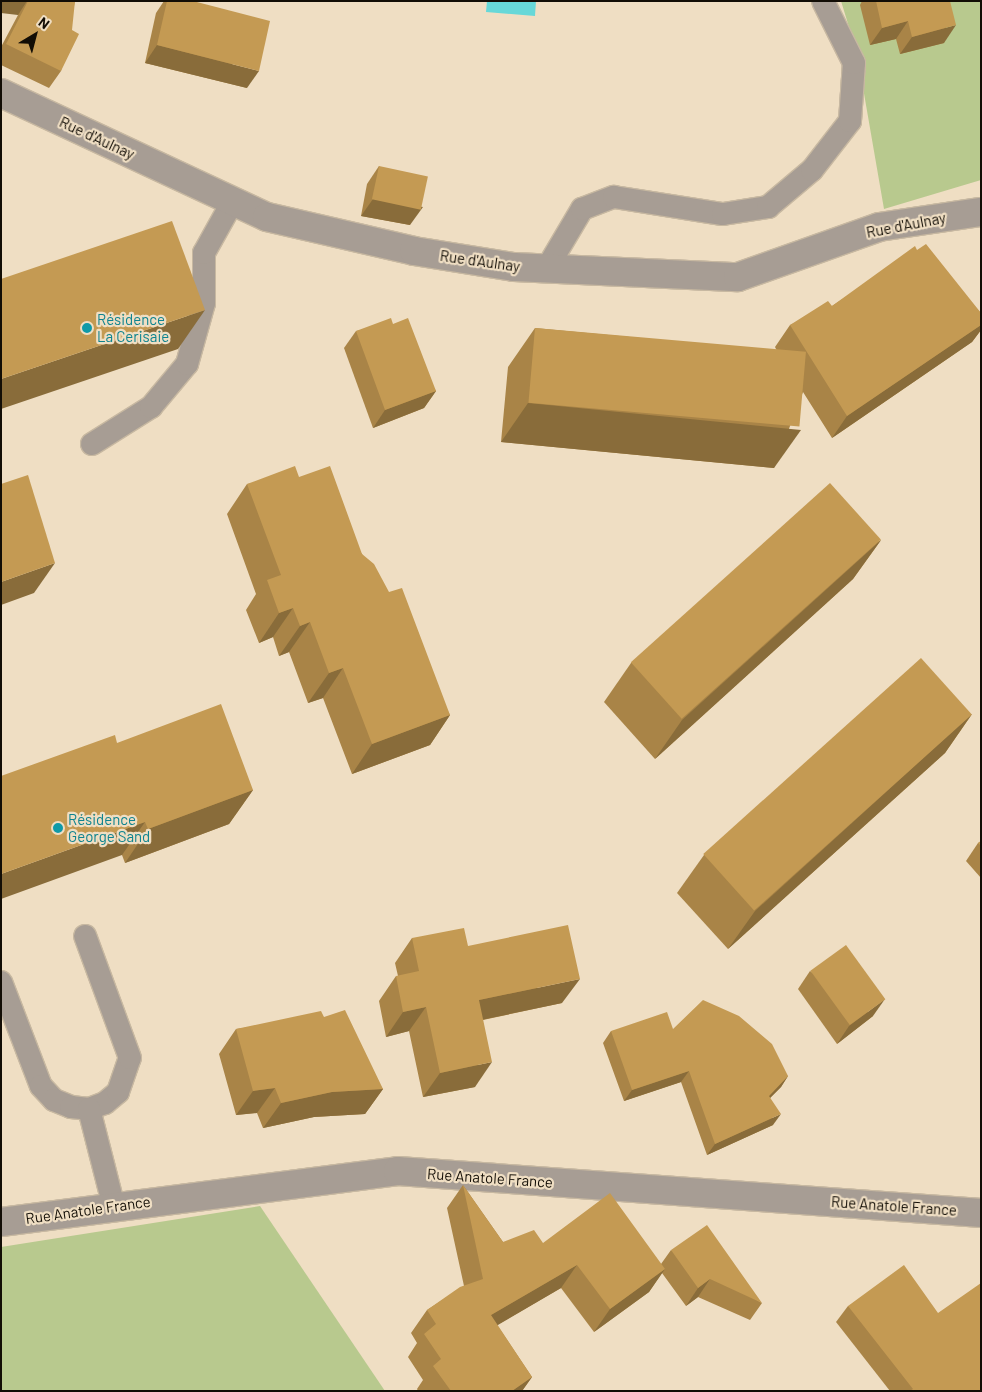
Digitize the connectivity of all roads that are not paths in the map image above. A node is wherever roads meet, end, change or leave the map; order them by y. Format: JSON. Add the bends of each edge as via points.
{"nodes":[{"id":1,"x":823,"y":1,"type":"edge"},
{"id":2,"x":1,"y":93,"type":"edge"},
{"id":3,"x":233,"y":202,"type":"junction"},
{"id":4,"x":981,"y":212,"type":"edge"},
{"id":5,"x":547,"y":268,"type":"junction"},
{"id":6,"x":92,"y":444,"type":"dead end"},
{"id":7,"x":84,"y":936,"type":"dead end"},
{"id":8,"x":1,"y":982,"type":"edge"},
{"id":9,"x":89,"y":1109,"type":"junction"},
{"id":10,"x":114,"y":1206,"type":"junction"},
{"id":11,"x":981,"y":1213,"type":"edge"},
{"id":12,"x":1,"y":1222,"type":"edge"}],
"edges":[{"from":1,"to":5,"type":"lane","via":[[854,64],[850,121],[812,170],[768,207],[723,214],[614,197],[582,208]]},
{"from":2,"to":3,"type":"street","name":"Rue d'Aulnay"},
{"from":3,"to":5,"type":"street","name":"Rue d'Aulnay","via":[[268,217],[414,251]]},
{"from":3,"to":6,"type":"lane","via":[[204,253],[204,303],[187,364],[151,407]]},
{"from":4,"to":5,"type":"street","name":"Rue d'Aulnay","via":[[879,227],[738,277]]},
{"from":7,"to":9,"type":"lane","via":[[130,1058],[118,1092]]},
{"from":8,"to":9,"type":"lane","via":[[41,1086],[54,1100]]},
{"from":9,"to":10,"type":"lane"},
{"from":10,"to":11,"type":"street","name":"Rue Anatole France","via":[[398,1171]]},
{"from":10,"to":12,"type":"street","name":"Rue Anatole France"}]}
